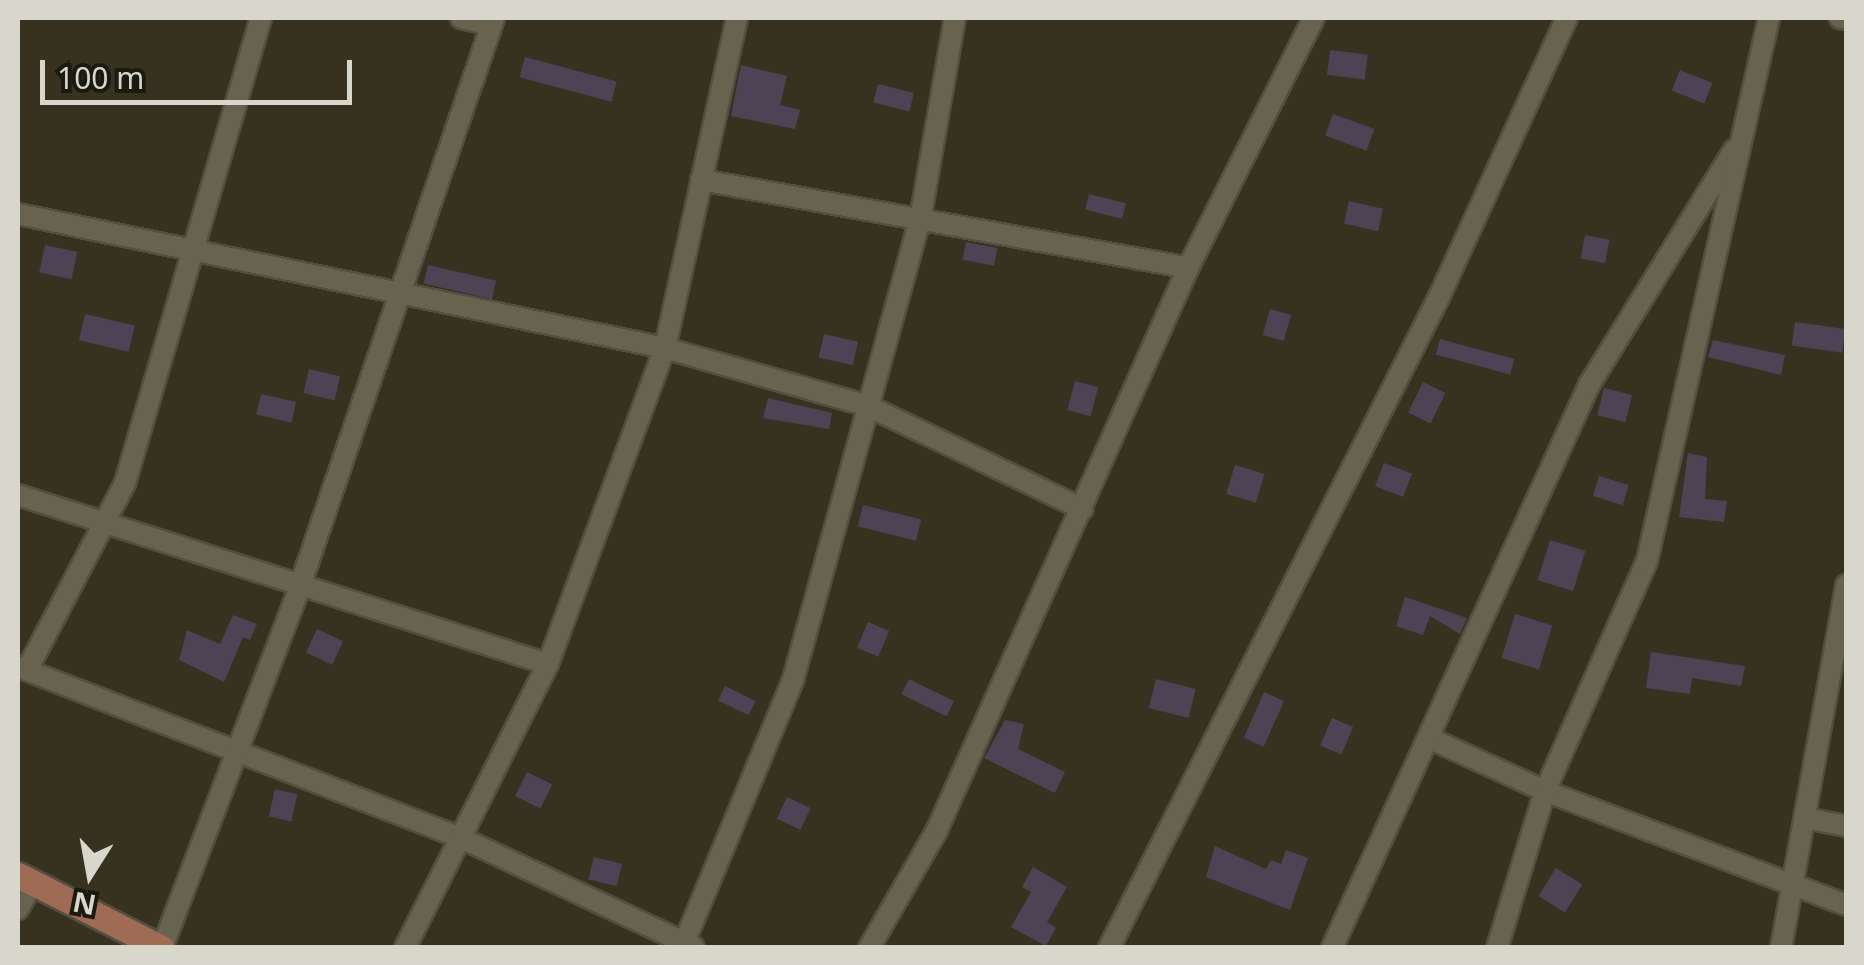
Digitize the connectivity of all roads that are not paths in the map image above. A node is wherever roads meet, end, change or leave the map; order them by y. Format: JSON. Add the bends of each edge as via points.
{"nodes":[{"id":1,"x":261,"y":18,"type":"edge"},
{"id":2,"x":462,"y":18,"type":"edge"},
{"id":3,"x":738,"y":18,"type":"edge"},
{"id":4,"x":956,"y":18,"type":"edge"},
{"id":5,"x":1314,"y":18,"type":"edge"},
{"id":6,"x":1567,"y":18,"type":"edge"},
{"id":7,"x":1769,"y":18,"type":"edge"},
{"id":8,"x":492,"y":21,"type":"edge"},
{"id":9,"x":1742,"y":135,"type":"junction"},
{"id":10,"x":701,"y":180,"type":"junction"},
{"id":11,"x":18,"y":214,"type":"edge"},
{"id":12,"x":920,"y":220,"type":"junction"},
{"id":13,"x":195,"y":251,"type":"junction"},
{"id":14,"x":1188,"y":268,"type":"junction"},
{"id":15,"x":399,"y":296,"type":"junction"},
{"id":16,"x":664,"y":348,"type":"junction"},
{"id":17,"x":868,"y":406,"type":"junction"},
{"id":18,"x":18,"y":496,"type":"edge"},
{"id":19,"x":1083,"y":508,"type":"junction"},
{"id":20,"x":104,"y":523,"type":"junction"},
{"id":21,"x":1846,"y":585,"type":"edge"},
{"id":22,"x":300,"y":586,"type":"junction"},
{"id":23,"x":548,"y":664,"type":"junction"},
{"id":24,"x":22,"y":669,"type":"edge"},
{"id":25,"x":1430,"y":738,"type":"junction"},
{"id":26,"x":239,"y":754,"type":"junction"},
{"id":27,"x":1545,"y":791,"type":"junction"},
{"id":28,"x":1805,"y":818,"type":"junction"},
{"id":29,"x":1846,"y":826,"type":"edge"},
{"id":30,"x":459,"y":837,"type":"junction"},
{"id":31,"x":25,"y":879,"type":"edge"},
{"id":32,"x":1793,"y":884,"type":"junction"},
{"id":33,"x":1846,"y":905,"type":"edge"},
{"id":34,"x":18,"y":909,"type":"edge"},
{"id":35,"x":687,"y":946,"type":"edge"},
{"id":36,"x":162,"y":948,"type":"edge"},
{"id":37,"x":404,"y":948,"type":"edge"},
{"id":38,"x":870,"y":948,"type":"edge"},
{"id":39,"x":1110,"y":948,"type":"edge"},
{"id":40,"x":1332,"y":948,"type":"edge"},
{"id":41,"x":1497,"y":948,"type":"edge"},
{"id":42,"x":1781,"y":948,"type":"edge"}],
"edges":[{"from":1,"to":13,"type":"street"},
{"from":2,"to":8,"type":"street"},
{"from":3,"to":10,"type":"street"},
{"from":4,"to":12,"type":"street"},
{"from":5,"to":14,"type":"street"},
{"from":6,"to":39,"type":"street","via":[[1440,297]]},
{"from":7,"to":9,"type":"street"},
{"from":8,"to":15,"type":"street"},
{"from":9,"to":25,"type":"street","via":[[1589,385]]},
{"from":9,"to":27,"type":"street","via":[[1647,561]]},
{"from":10,"to":12,"type":"street"},
{"from":10,"to":16,"type":"street"},
{"from":11,"to":13,"type":"street"},
{"from":12,"to":14,"type":"street"},
{"from":12,"to":17,"type":"street"},
{"from":13,"to":15,"type":"street"},
{"from":13,"to":20,"type":"street","via":[[125,483]]},
{"from":14,"to":19,"type":"street"},
{"from":15,"to":16,"type":"street"},
{"from":15,"to":22,"type":"street"},
{"from":16,"to":17,"type":"street"},
{"from":16,"to":23,"type":"street"},
{"from":17,"to":19,"type":"street"},
{"from":17,"to":35,"type":"street","via":[[792,680]]},
{"from":18,"to":20,"type":"street"},
{"from":19,"to":38,"type":"street","via":[[937,830]]},
{"from":20,"to":22,"type":"street"},
{"from":20,"to":24,"type":"street"},
{"from":21,"to":28,"type":"street"},
{"from":22,"to":23,"type":"street"},
{"from":22,"to":26,"type":"street"},
{"from":23,"to":30,"type":"street"},
{"from":24,"to":26,"type":"street"},
{"from":25,"to":27,"type":"street"},
{"from":25,"to":40,"type":"street"},
{"from":26,"to":30,"type":"street"},
{"from":26,"to":36,"type":"street"},
{"from":27,"to":32,"type":"street"},
{"from":27,"to":41,"type":"street"},
{"from":28,"to":29,"type":"street"},
{"from":28,"to":32,"type":"street"},
{"from":30,"to":35,"type":"street"},
{"from":30,"to":37,"type":"street"},
{"from":31,"to":34,"type":"street"},
{"from":31,"to":36,"type":"main road"},
{"from":32,"to":33,"type":"street"},
{"from":32,"to":42,"type":"street"}]}
